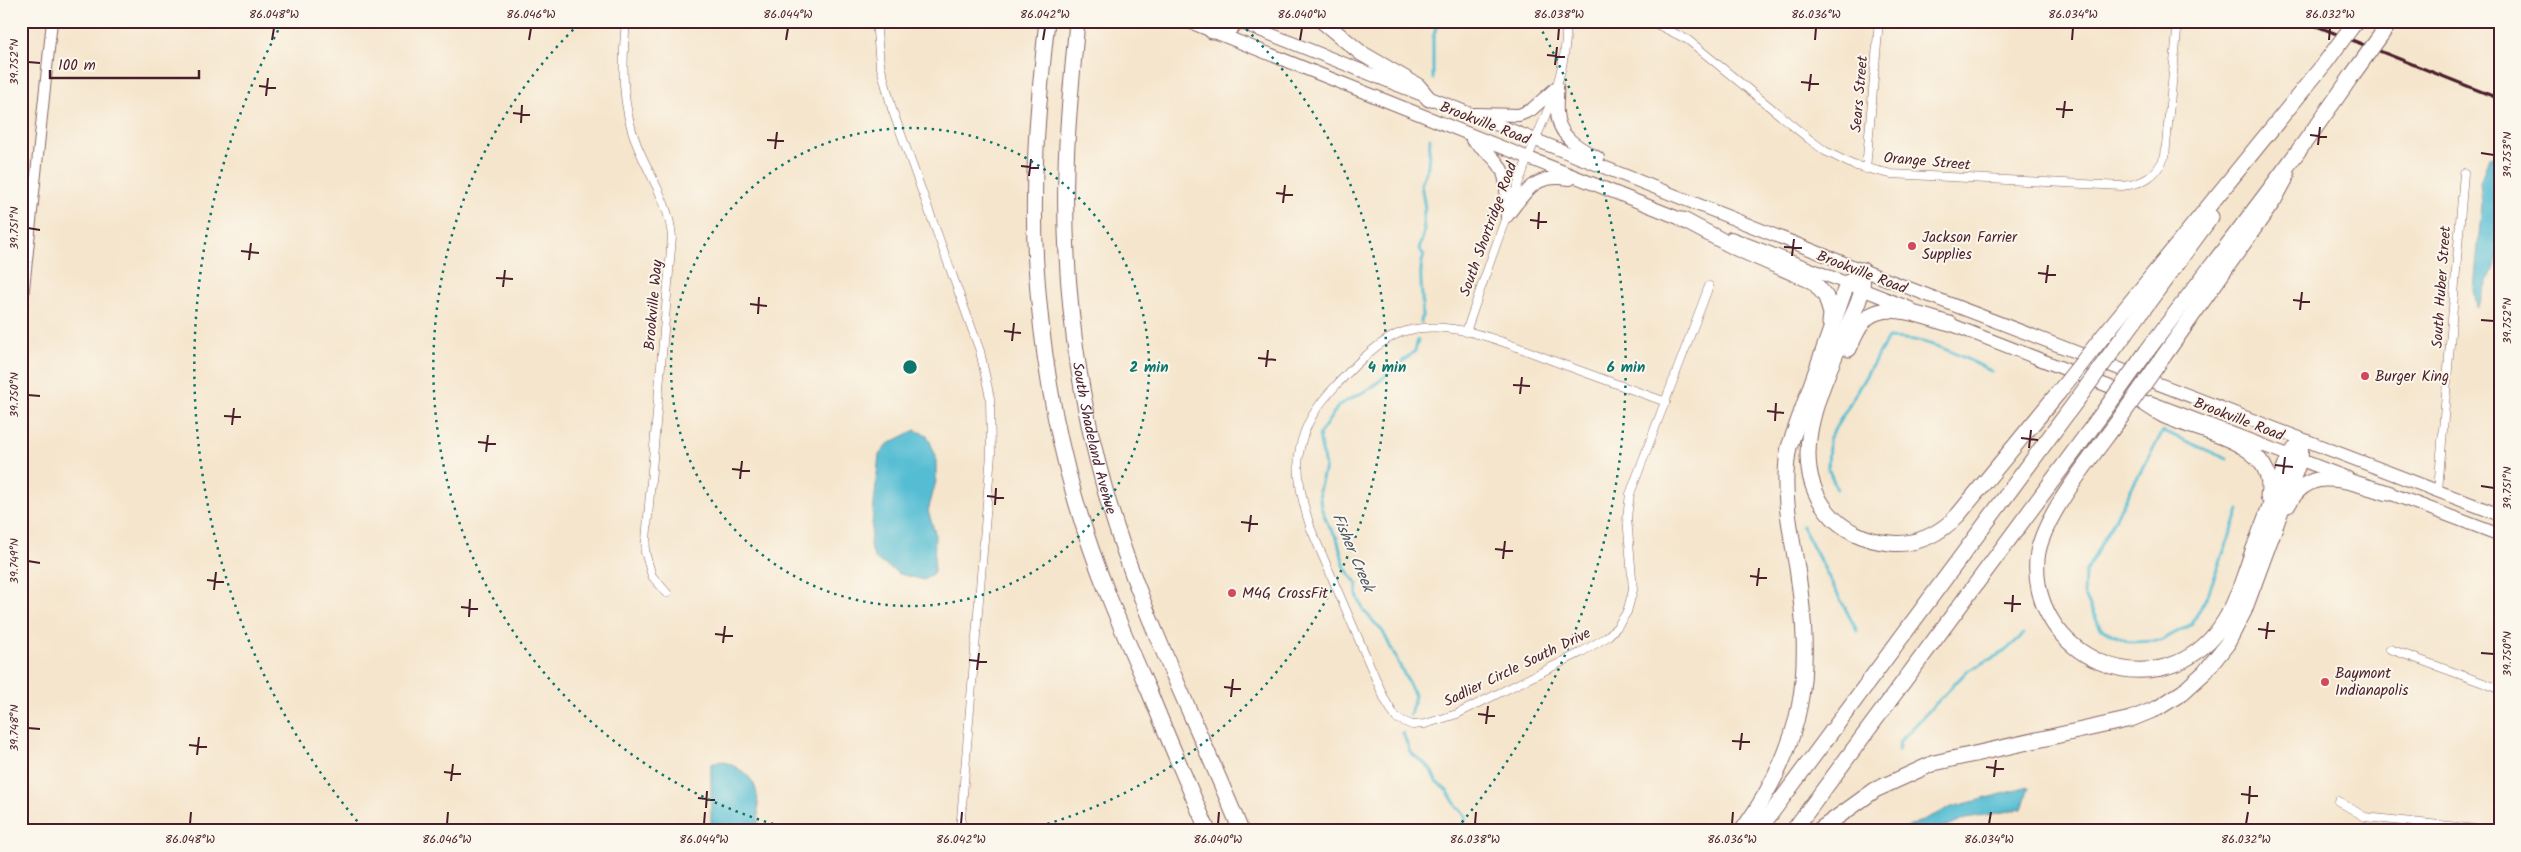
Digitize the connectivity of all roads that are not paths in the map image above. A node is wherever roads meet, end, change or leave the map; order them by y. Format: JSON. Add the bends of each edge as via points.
{"nodes":[{"id":1,"x":52,"y":21,"type":"edge"},
{"id":2,"x":626,"y":21,"type":"edge"},
{"id":3,"x":876,"y":21,"type":"edge"},
{"id":4,"x":1047,"y":21,"type":"edge"},
{"id":5,"x":1077,"y":21,"type":"edge"},
{"id":6,"x":1187,"y":21,"type":"edge"},
{"id":7,"x":1237,"y":21,"type":"edge"},
{"id":8,"x":1322,"y":21,"type":"edge"},
{"id":9,"x":1566,"y":21,"type":"edge"},
{"id":10,"x":1650,"y":21,"type":"edge"},
{"id":11,"x":1879,"y":21,"type":"edge"},
{"id":12,"x":2178,"y":21,"type":"edge"},
{"id":13,"x":2356,"y":21,"type":"edge"},
{"id":14,"x":2391,"y":21,"type":"edge"},
{"id":15,"x":1212,"y":31,"type":"junction"},
{"id":16,"x":1558,"y":87,"type":"junction"},
{"id":17,"x":1429,"y":99,"type":"junction"},
{"id":18,"x":1469,"y":114,"type":"junction"},
{"id":19,"x":2277,"y":124,"type":"junction"},
{"id":20,"x":1458,"y":130,"type":"junction"},
{"id":21,"x":2308,"y":140,"type":"junction"},
{"id":22,"x":1535,"y":141,"type":"junction"},
{"id":23,"x":1528,"y":157,"type":"junction"},
{"id":24,"x":1866,"y":169,"type":"junction"},
{"id":25,"x":2464,"y":173,"type":"dead end"},
{"id":26,"x":1621,"y":175,"type":"junction"},
{"id":27,"x":1594,"y":184,"type":"junction"},
{"id":28,"x":1507,"y":216,"type":"junction"},
{"id":29,"x":1683,"y":220,"type":"junction"},
{"id":30,"x":1862,"y":270,"type":"junction"},
{"id":31,"x":1847,"y":284,"type":"junction"},
{"id":32,"x":1709,"y":286,"type":"dead end"},
{"id":33,"x":1862,"y":290,"type":"junction"},
{"id":34,"x":21,"y":317,"type":"edge"},
{"id":35,"x":1950,"y":324,"type":"junction"},
{"id":36,"x":1466,"y":332,"type":"junction"},
{"id":37,"x":1829,"y":334,"type":"junction"},
{"id":38,"x":2130,"y":394,"type":"junction"},
{"id":39,"x":1666,"y":402,"type":"junction"},
{"id":40,"x":1811,"y":426,"type":"junction"},
{"id":41,"x":2301,"y":440,"type":"junction"},
{"id":42,"x":2295,"y":457,"type":"junction"},
{"id":43,"x":2438,"y":491,"type":"junction"},
{"id":44,"x":2389,"y":493,"type":"junction"},
{"id":45,"x":2500,"y":515,"type":"edge"},
{"id":46,"x":2263,"y":522,"type":"junction"},
{"id":47,"x":2500,"y":535,"type":"edge"},
{"id":48,"x":2272,"y":538,"type":"junction"},
{"id":49,"x":667,"y":593,"type":"dead end"},
{"id":50,"x":2390,"y":648,"type":"dead end"},
{"id":51,"x":2500,"y":689,"type":"edge"},
{"id":52,"x":2338,"y":801,"type":"dead end"},
{"id":53,"x":960,"y":831,"type":"edge"},
{"id":54,"x":1208,"y":831,"type":"edge"},
{"id":55,"x":1241,"y":831,"type":"edge"},
{"id":56,"x":1742,"y":831,"type":"edge"},
{"id":57,"x":1758,"y":831,"type":"edge"},
{"id":58,"x":1793,"y":831,"type":"edge"},
{"id":59,"x":1818,"y":831,"type":"edge"},
{"id":60,"x":2496,"y":831,"type":"edge"}],
"edges":[{"from":1,"to":34,"type":"street"},
{"from":2,"to":49,"type":"street","name":"Brookville Way","via":[[622,72],[628,117],[636,144],[666,205],[672,237],[645,552],[652,576]]},
{"from":3,"to":53,"type":"street","via":[[885,87],[976,335],[990,398],[991,454]]},
{"from":4,"to":54,"type":"highway","via":[[1036,135],[1034,212],[1038,297],[1052,398],[1075,498],[1099,570]]},
{"from":5,"to":55,"type":"highway","name":"South Shadeland Avenue","via":[[1067,134],[1066,221],[1072,325],[1087,414],[1105,489],[1133,574]]},
{"from":6,"to":15,"type":"main road","name":"Brookville Road"},
{"from":7,"to":15,"type":"highway","via":[[1230,28]]},
{"from":7,"to":17,"type":"main road","name":"Brookville Road"},
{"from":8,"to":17,"type":"highway","via":[[1361,53],[1418,86]]},
{"from":9,"to":16,"type":"street","name":"South Shortridge Road","via":[[1566,42]]},
{"from":10,"to":24,"type":"street","name":"Orange Street","via":[[1688,40],[1825,151]]},
{"from":11,"to":24,"type":"street","name":"Sears Street"},
{"from":12,"to":24,"type":"street","name":"Orange Street","via":[[2165,156],[2149,179],[2133,185],[2104,186],[1902,175]]},
{"from":13,"to":19,"type":"highway","bridge":true},
{"from":14,"to":21,"type":"highway","bridge":true},
{"from":15,"to":20,"type":"main road","name":"Brookville Road"},
{"from":16,"to":18,"type":"main road","via":[[1531,110],[1519,115]]},
{"from":16,"to":22,"type":"street","name":"South Shortridge Road"},
{"from":16,"to":26,"type":"main road","via":[[1556,111],[1563,132],[1580,149]]},
{"from":17,"to":18,"type":"main road","name":"Brookville Road"},
{"from":18,"to":22,"type":"main road","name":"Brookville Road"},
{"from":19,"to":40,"type":"highway","bridge":true,"via":[[1951,522],[1928,538],[1906,543],[1882,543],[1860,536],[1825,509],[1815,492],[1809,471],[1807,452]]},
{"from":19,"to":57,"type":"highway","bridge":true},
{"from":20,"to":23,"type":"main road","name":"Brookville Road"},
{"from":20,"to":28,"type":"main road","via":[[1492,154],[1500,164],[1505,177]]},
{"from":21,"to":46,"type":"highway","bridge":true,"via":[[2274,200],[2048,523],[2037,559],[2039,585],[2047,612],[2059,632],[2084,654],[2118,668],[2142,670],[2167,666],[2210,640],[2224,621]]},
{"from":21,"to":58,"type":"highway","bridge":true,"via":[[2264,194]]},
{"from":22,"to":23,"type":"street","name":"South Shortridge Road"},
{"from":22,"to":26,"type":"main road","name":"Brookville Road"},
{"from":23,"to":27,"type":"main road","name":"Brookville Road"},
{"from":23,"to":28,"type":"street","name":"South Shortridge Road"},
{"from":25,"to":43,"type":"street","name":"South Huber Street"},
{"from":26,"to":30,"type":"main road","name":"Brookville Road"},
{"from":27,"to":28,"type":"main road","via":[[1559,177],[1541,179],[1529,187]]},
{"from":27,"to":29,"type":"main road","name":"Brookville Road"},
{"from":28,"to":36,"type":"street","name":"South Shortridge Road"},
{"from":29,"to":31,"type":"main road","name":"Brookville Road"},
{"from":29,"to":37,"type":"highway","via":[[1736,248],[1814,282],[1822,290],[1829,306]]},
{"from":30,"to":31,"type":"highway"},
{"from":30,"to":33,"type":"highway"},
{"from":30,"to":41,"type":"main road","name":"Brookville Road"},
{"from":31,"to":33,"type":"main road","name":"Brookville Road"},
{"from":31,"to":37,"type":"highway"},
{"from":32,"to":39,"type":"street"},
{"from":33,"to":35,"type":"main road","name":"Brookville Road"},
{"from":33,"to":40,"type":"highway"},
{"from":35,"to":38,"type":"main road","name":"Brookville Road"},
{"from":35,"to":40,"type":"highway","via":[[1891,310],[1880,311],[1867,318],[1858,329],[1831,391]]},
{"from":36,"to":39,"type":"street","via":[[1494,339]]},
{"from":36,"to":39,"type":"street","name":"Sadlier Circle South Drive","via":[[1412,330],[1385,342],[1349,372],[1316,407],[1306,423],[1299,452],[1301,493],[1311,529],[1388,708],[1404,723],[1421,725],[1457,714],[1580,653],[1614,631],[1628,609],[1633,586],[1627,529],[1628,501]]},
{"from":37,"to":56,"type":"highway","via":[[1794,427],[1786,470],[1786,494],[1804,626],[1803,693],[1781,765]]},
{"from":38,"to":42,"type":"main road","name":"Brookville Road"},
{"from":38,"to":46,"type":"highway","via":[[2163,415],[2240,446],[2258,457],[2270,482]]},
{"from":41,"to":42,"type":"highway"},
{"from":41,"to":43,"type":"main road","name":"Brookville Road"},
{"from":42,"to":44,"type":"main road","name":"Brookville Road"},
{"from":42,"to":46,"type":"highway"},
{"from":42,"to":48,"type":"highway"},
{"from":43,"to":45,"type":"main road","name":"Brookville Road"},
{"from":44,"to":47,"type":"main road","name":"Brookville Road"},
{"from":44,"to":48,"type":"highway","via":[[2333,478],[2315,480],[2293,496]]},
{"from":48,"to":59,"type":"highway","via":[[2237,629],[2205,672],[2170,701],[2118,723],[1934,763],[1875,790]]},
{"from":50,"to":51,"type":"street"},
{"from":52,"to":60,"type":"street","via":[[2365,817]]}]}
